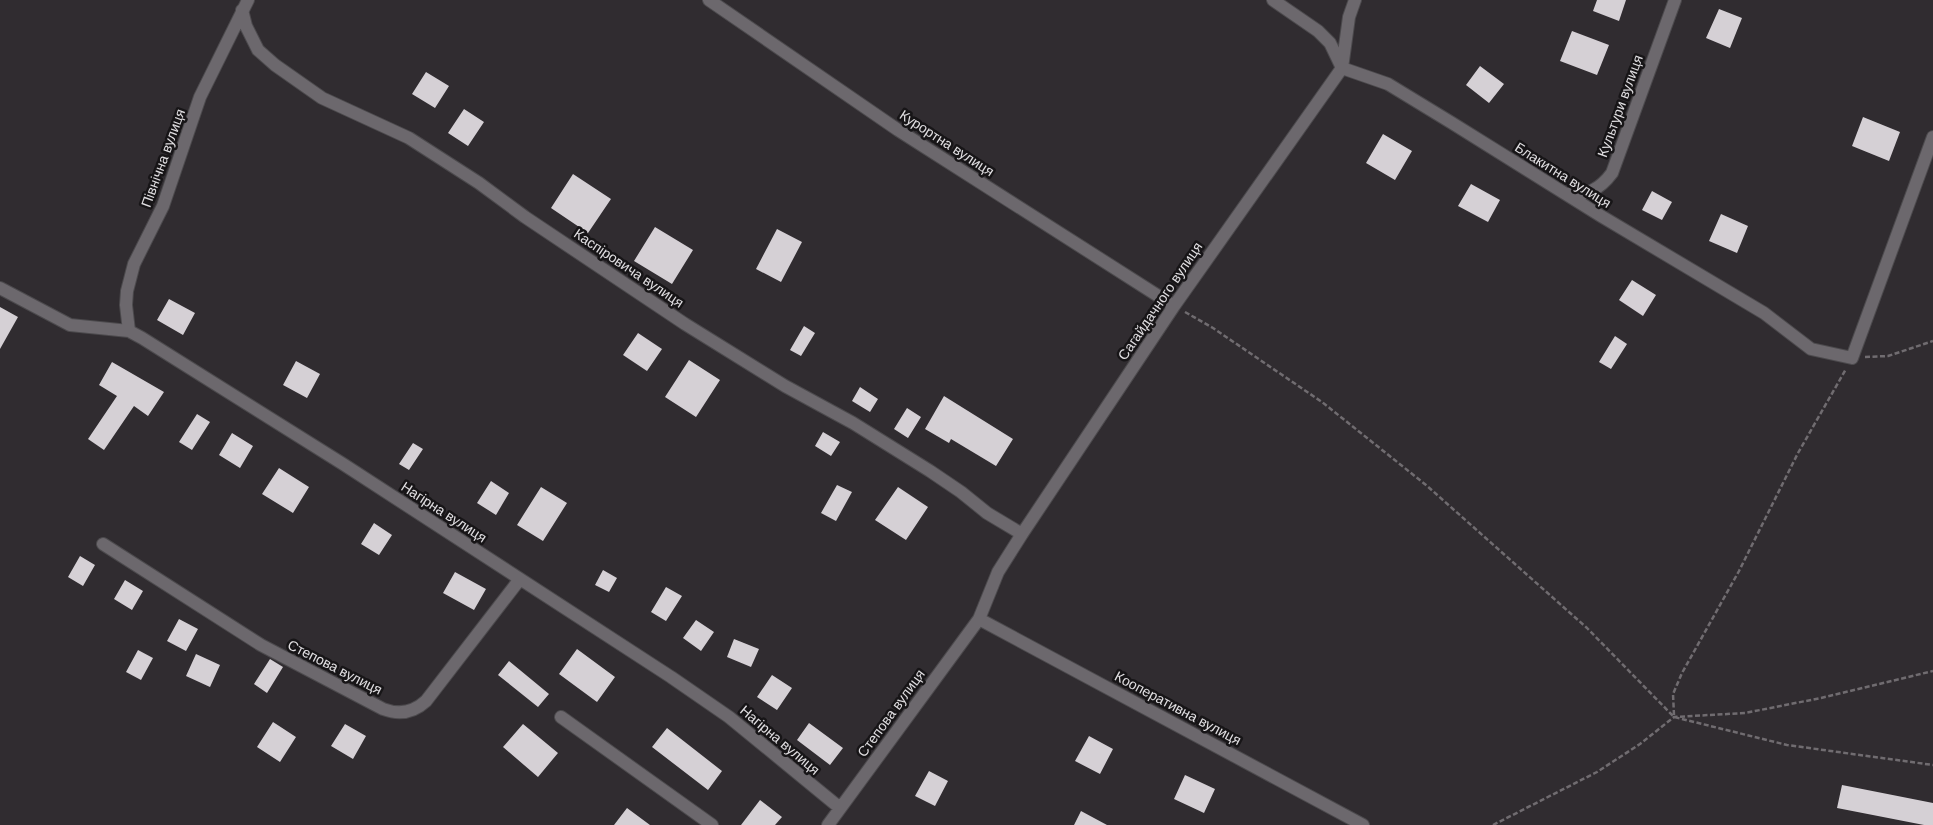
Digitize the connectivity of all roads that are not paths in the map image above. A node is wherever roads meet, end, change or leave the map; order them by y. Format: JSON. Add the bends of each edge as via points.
{"nodes":[{"id":1,"x":709,"y":0,"type":"edge"},
{"id":2,"x":1273,"y":0,"type":"edge"},
{"id":3,"x":1355,"y":0,"type":"edge"},
{"id":4,"x":1675,"y":0,"type":"edge"},
{"id":5,"x":245,"y":5,"type":"edge"},
{"id":6,"x":1342,"y":68,"type":"junction"},
{"id":7,"x":1933,"y":137,"type":"edge"},
{"id":8,"x":1568,"y":194,"type":"junction"},
{"id":9,"x":3,"y":290,"type":"edge"},
{"id":10,"x":1174,"y":306,"type":"junction"},
{"id":11,"x":129,"y":331,"type":"junction"},
{"id":12,"x":1022,"y":534,"type":"junction"},
{"id":13,"x":103,"y":544,"type":"dead end"},
{"id":14,"x":520,"y":579,"type":"junction"},
{"id":15,"x":979,"y":619,"type":"junction"},
{"id":16,"x":561,"y":717,"type":"dead end"},
{"id":17,"x":840,"y":808,"type":"junction"},
{"id":18,"x":712,"y":825,"type":"edge"},
{"id":19,"x":828,"y":825,"type":"edge"},
{"id":20,"x":1363,"y":825,"type":"edge"}],
"edges":[{"from":1,"to":10,"type":"street","name":"Курортна вулиця","via":[[898,130]]},
{"from":2,"to":6,"type":"street","via":[[1318,31],[1330,44]]},
{"from":3,"to":6,"type":"street","name":"Сагайдачного вулиця","via":[[1349,17]]},
{"from":4,"to":8,"type":"street","name":"Культури вулиця","via":[[1612,173],[1598,188],[1583,194]]},
{"from":5,"to":11,"type":"street","name":"Північна вулиця","via":[[200,97],[163,206],[134,264],[127,291]]},
{"from":5,"to":12,"type":"street","name":"Каспіровича вулиця","via":[[246,26],[258,50],[322,98],[409,138],[479,182],[525,217],[685,324],[914,462]]},
{"from":6,"to":8,"type":"street","name":"Блакитна вулиця","via":[[1388,84]]},
{"from":6,"to":10,"type":"street","name":"Сагайдачного вулиця"},
{"from":7,"to":8,"type":"street","name":"Блакитна вулиця","via":[[1852,358],[1811,349],[1764,313]]},
{"from":9,"to":11,"type":"street","name":"Нагірна вулиця","via":[[70,325]]},
{"from":10,"to":12,"type":"street","name":"Сагайдачного вулиця"},
{"from":11,"to":14,"type":"street","name":"Нагірна вулиця"},
{"from":12,"to":15,"type":"street","name":"Сагайдачного вулиця","via":[[998,572]]},
{"from":13,"to":14,"type":"street","name":"Степова вулиця","via":[[261,645],[398,713],[413,710],[426,701]]},
{"from":14,"to":17,"type":"street","name":"Нагірна вулиця","via":[[729,717]]},
{"from":15,"to":17,"type":"street","name":"Степова вулиця"},
{"from":15,"to":20,"type":"street","name":"Кооперативна вулиця"},
{"from":16,"to":18,"type":"street"},
{"from":17,"to":19,"type":"street","name":"Степова вулиця"}]}
